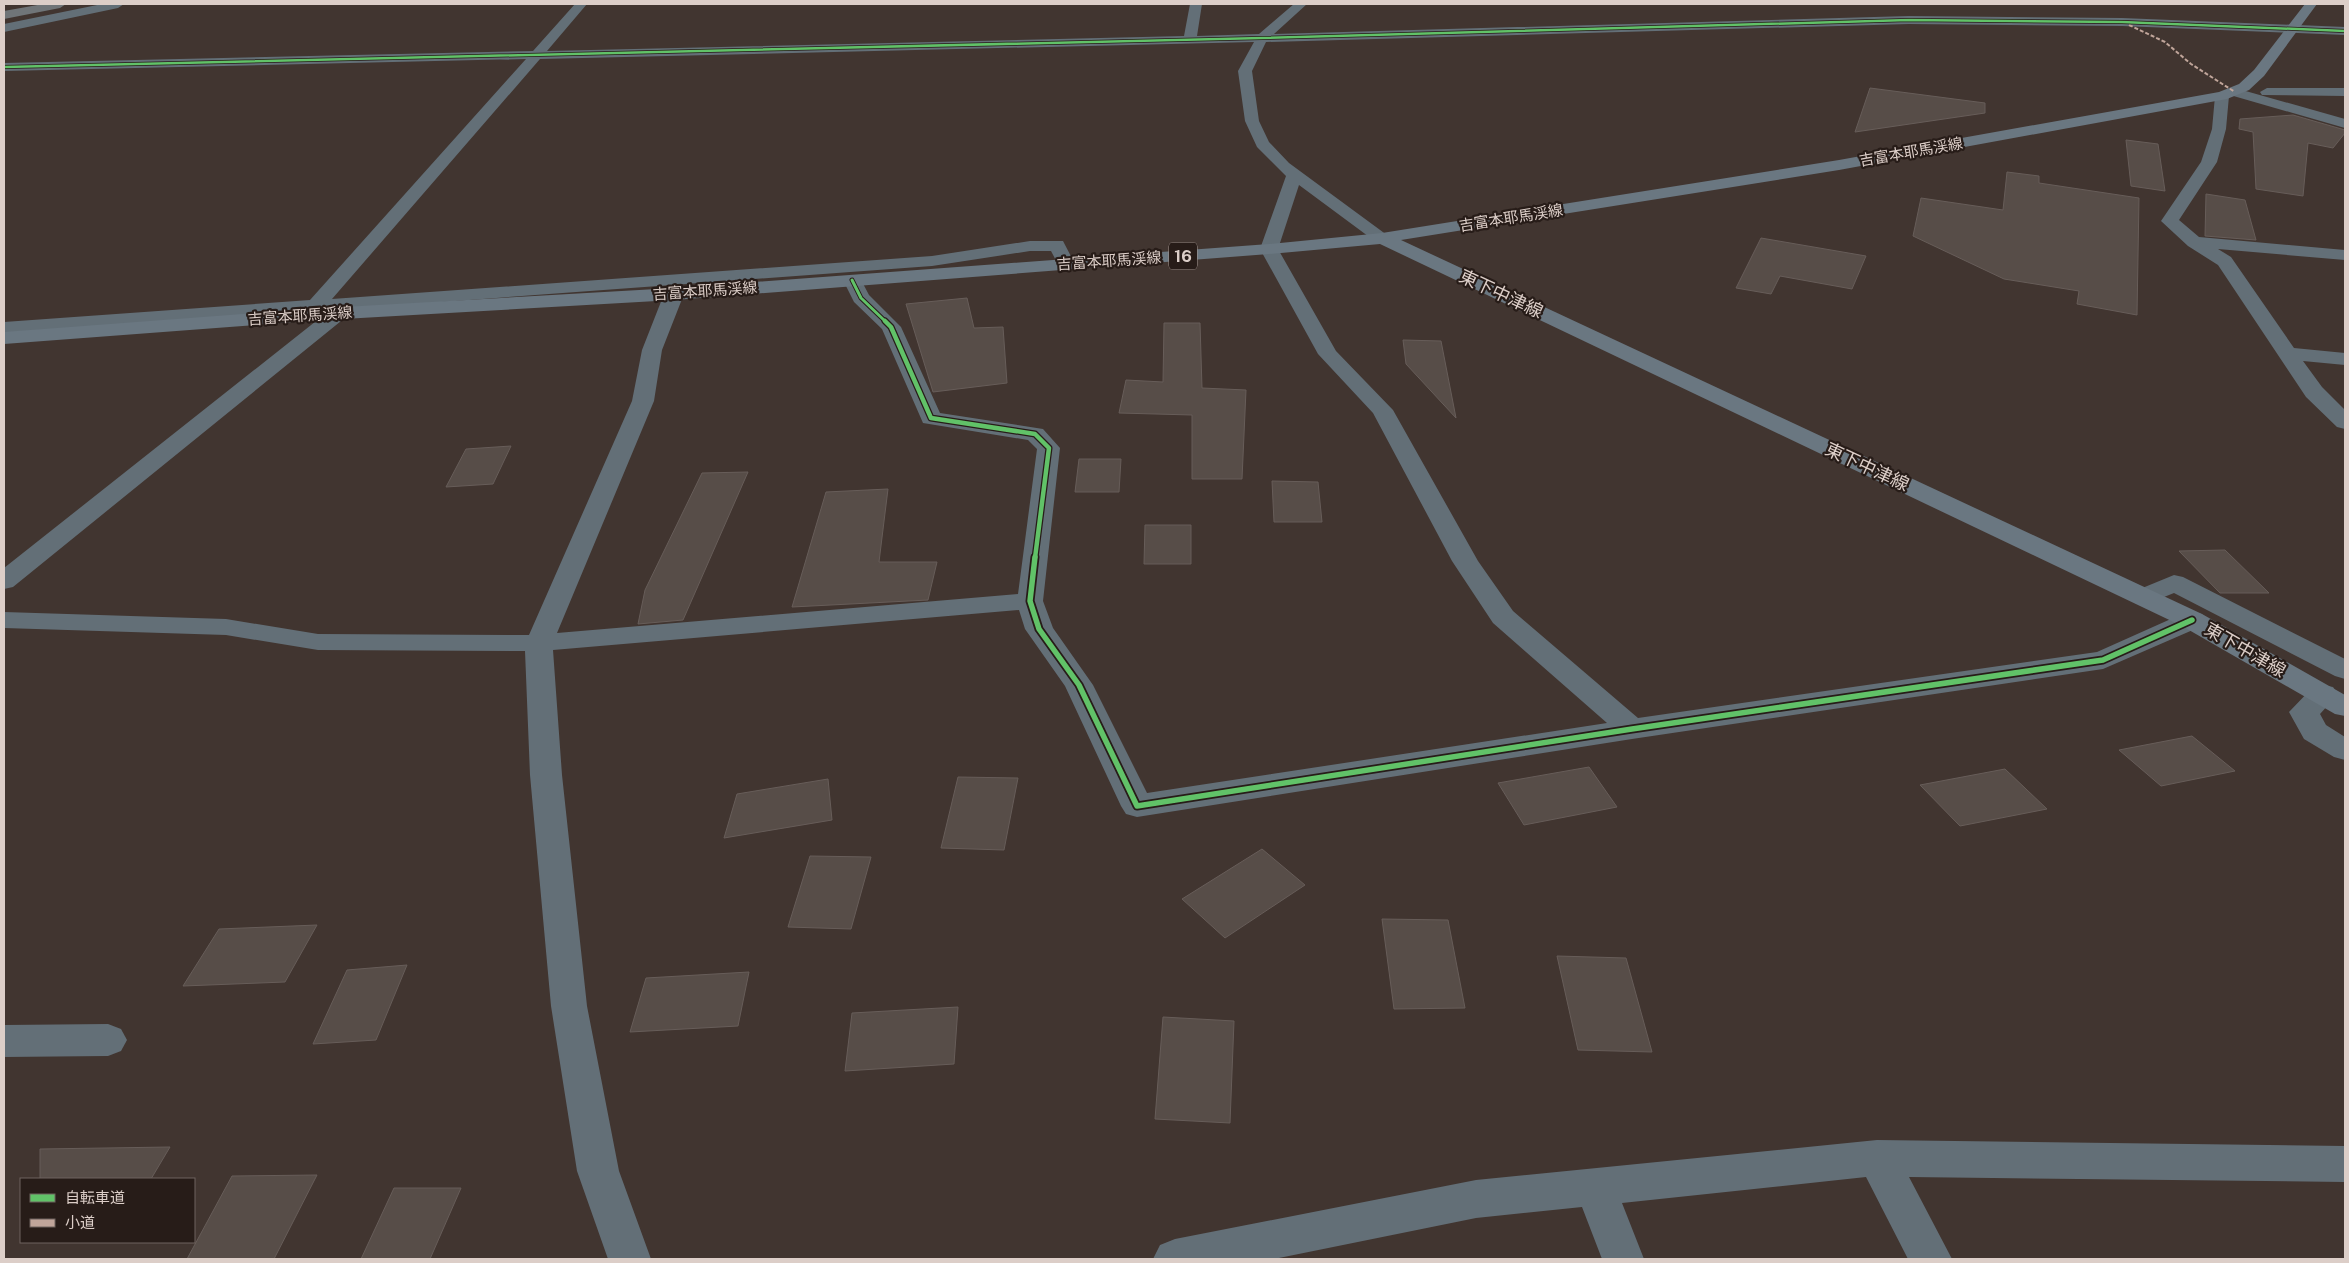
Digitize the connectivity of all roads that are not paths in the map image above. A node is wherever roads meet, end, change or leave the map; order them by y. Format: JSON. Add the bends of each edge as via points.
{"nodes":[{"id":1,"x":32,"y":4,"type":"edge"},
{"id":2,"x":60,"y":4,"type":"edge"},
{"id":3,"x":118,"y":4,"type":"edge"},
{"id":4,"x":581,"y":4,"type":"edge"},
{"id":5,"x":1196,"y":4,"type":"edge"},
{"id":6,"x":1301,"y":4,"type":"edge"},
{"id":7,"x":2311,"y":4,"type":"edge"},
{"id":8,"x":2099,"y":8,"type":"dead end"},
{"id":9,"x":4,"y":9,"type":"edge"},
{"id":10,"x":4,"y":15,"type":"edge"},
{"id":11,"x":2122,"y":22,"type":"junction"},
{"id":12,"x":4,"y":28,"type":"edge"},
{"id":13,"x":2291,"y":28,"type":"junction"},
{"id":14,"x":2345,"y":32,"type":"edge"},
{"id":15,"x":1262,"y":38,"type":"junction"},
{"id":16,"x":1190,"y":39,"type":"junction"},
{"id":17,"x":534,"y":56,"type":"junction"},
{"id":18,"x":4,"y":67,"type":"edge"},
{"id":19,"x":2234,"y":92,"type":"junction"},
{"id":20,"x":2345,"y":92,"type":"edge"},
{"id":21,"x":2345,"y":124,"type":"edge"},
{"id":22,"x":1295,"y":174,"type":"junction"},
{"id":23,"x":1382,"y":238,"type":"junction"},
{"id":24,"x":2194,"y":242,"type":"junction"},
{"id":25,"x":1269,"y":249,"type":"junction"},
{"id":26,"x":2345,"y":255,"type":"edge"},
{"id":27,"x":1066,"y":264,"type":"joint"},
{"id":28,"x":933,"y":268,"type":"junction"},
{"id":29,"x":852,"y":280,"type":"junction"},
{"id":30,"x":674,"y":294,"type":"junction"},
{"id":31,"x":312,"y":310,"type":"junction"},
{"id":32,"x":339,"y":313,"type":"junction"},
{"id":33,"x":4,"y":328,"type":"edge"},
{"id":34,"x":4,"y":338,"type":"edge"},
{"id":35,"x":2287,"y":352,"type":"junction"},
{"id":36,"x":2345,"y":360,"type":"edge"},
{"id":37,"x":2345,"y":422,"type":"edge"},
{"id":38,"x":4,"y":582,"type":"edge"},
{"id":39,"x":2144,"y":597,"type":"junction"},
{"id":40,"x":1030,"y":602,"type":"junction"},
{"id":41,"x":4,"y":620,"type":"edge"},
{"id":42,"x":2192,"y":620,"type":"junction"},
{"id":43,"x":539,"y":644,"type":"junction"},
{"id":44,"x":2345,"y":670,"type":"edge"},
{"id":45,"x":2334,"y":701,"type":"edge"},
{"id":46,"x":1632,"y":729,"type":"junction"},
{"id":47,"x":2345,"y":750,"type":"edge"},
{"id":48,"x":108,"y":1040,"type":"dead end"},
{"id":49,"x":4,"y":1041,"type":"edge"},
{"id":50,"x":1877,"y":1158,"type":"junction"},
{"id":51,"x":2345,"y":1164,"type":"edge"},
{"id":52,"x":1595,"y":1186,"type":"junction"},
{"id":53,"x":629,"y":1259,"type":"edge"},
{"id":54,"x":1175,"y":1259,"type":"edge"},
{"id":55,"x":1623,"y":1259,"type":"edge"},
{"id":56,"x":1931,"y":1259,"type":"edge"}],
"edges":[{"from":1,"to":9,"type":"highway"},
{"from":2,"to":10,"type":"highway"},
{"from":3,"to":12,"type":"street"},
{"from":4,"to":17,"type":"street"},
{"from":5,"to":16,"type":"street"},
{"from":6,"to":15,"type":"street"},
{"from":7,"to":13,"type":"main road"},
{"from":8,"to":11,"type":"street"},
{"from":11,"to":13,"type":"street"},
{"from":11,"to":15,"type":"street","via":[[1909,20]]},
{"from":13,"to":14,"type":"street"},
{"from":13,"to":19,"type":"main road","via":[[2259,73]]},
{"from":15,"to":16,"type":"street"},
{"from":15,"to":22,"type":"street","via":[[1245,71],[1252,122],[1262,144]]},
{"from":16,"to":17,"type":"street"},
{"from":17,"to":18,"type":"street"},
{"from":17,"to":31,"type":"street"},
{"from":19,"to":20,"type":"street"},
{"from":19,"to":21,"type":"street"},
{"from":19,"to":23,"type":"main road","name":"吉富本耶馬渓線","number":"16","via":[[1839,165]]},
{"from":19,"to":24,"type":"street","via":[[2209,162],[2170,221]]},
{"from":22,"to":23,"type":"street"},
{"from":22,"to":25,"type":"street"},
{"from":23,"to":25,"type":"main road","name":"吉富本耶馬渓線","number":"16"},
{"from":23,"to":39,"type":"main road","name":"東下中津線"},
{"from":24,"to":26,"type":"street"},
{"from":24,"to":35,"type":"street","via":[[2225,261]]},
{"from":25,"to":27,"type":"main road","name":"吉富本耶馬渓線","number":"16"},
{"from":25,"to":46,"type":"street","via":[[1328,354],[1382,410],[1465,561],[1503,617]]},
{"from":27,"to":28,"type":"street","via":[[1057,245],[1030,246]]},
{"from":28,"to":29,"type":"main road","name":"吉富本耶馬渓線"},
{"from":28,"to":31,"type":"street"},
{"from":29,"to":30,"type":"main road","name":"吉富本耶馬渓線"},
{"from":29,"to":40,"type":"street","via":[[861,298],[891,328],[931,418],[1035,434],[1048,448]]},
{"from":30,"to":32,"type":"main road","name":"吉富本耶馬渓線"},
{"from":30,"to":43,"type":"street","via":[[652,350],[643,401]]},
{"from":31,"to":32,"type":"main road","name":"吉富本耶馬渓線"},
{"from":31,"to":33,"type":"street"},
{"from":31,"to":34,"type":"main road","name":"吉富本耶馬渓線"},
{"from":32,"to":38,"type":"street"},
{"from":35,"to":36,"type":"street"},
{"from":35,"to":37,"type":"street","via":[[2314,392]]},
{"from":39,"to":42,"type":"main road","name":"東下中津線"},
{"from":39,"to":44,"type":"street","via":[[2174,583]]},
{"from":40,"to":43,"type":"street"},
{"from":40,"to":46,"type":"street","via":[[1039,629],[1079,685],[1137,806]]},
{"from":41,"to":43,"type":"street","via":[[226,627],[318,642]]},
{"from":42,"to":45,"type":"main road","name":"東下中津線"},
{"from":42,"to":46,"type":"street","via":[[2103,660]]},
{"from":43,"to":53,"type":"street","via":[[546,775],[569,1006],[598,1171]]},
{"from":45,"to":47,"type":"street","via":[[2304,712],[2315,732]]},
{"from":48,"to":49,"type":"street"},
{"from":50,"to":51,"type":"street"},
{"from":50,"to":52,"type":"street"},
{"from":50,"to":56,"type":"street"},
{"from":52,"to":54,"type":"street","via":[[1476,1200]]},
{"from":52,"to":55,"type":"street"}]}
